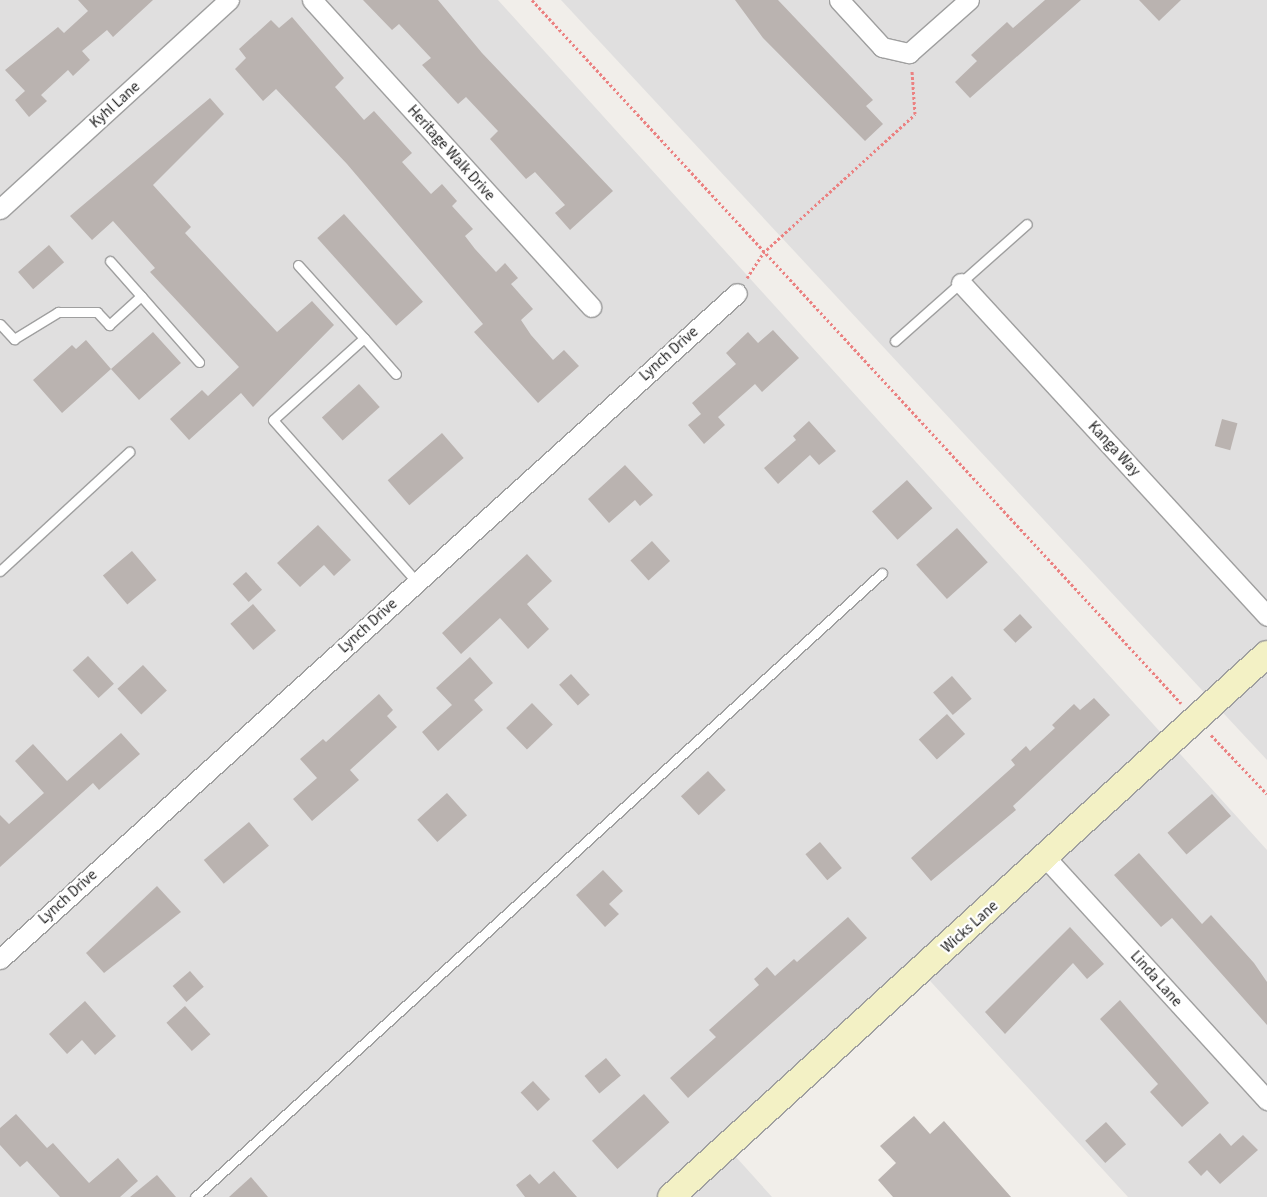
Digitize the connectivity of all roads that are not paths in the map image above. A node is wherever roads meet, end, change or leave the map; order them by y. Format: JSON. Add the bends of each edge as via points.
{"nodes":[{"id":1,"x":229,"y":0,"type":"edge"},
{"id":2,"x":312,"y":0,"type":"edge"},
{"id":3,"x":839,"y":0,"type":"edge"},
{"id":4,"x":969,"y":0,"type":"edge"},
{"id":5,"x":0,"y":209,"type":"edge"},
{"id":6,"x":1027,"y":224,"type":"dead end"},
{"id":7,"x":110,"y":261,"type":"dead end"},
{"id":8,"x":298,"y":265,"type":"dead end"},
{"id":9,"x":961,"y":283,"type":"junction"},
{"id":10,"x":737,"y":293,"type":"road end"},
{"id":11,"x":141,"y":296,"type":"junction"},
{"id":12,"x":591,"y":307,"type":"dead end"},
{"id":13,"x":0,"y":324,"type":"edge"},
{"id":14,"x":364,"y":338,"type":"junction"},
{"id":15,"x":894,"y":341,"type":"dead end"},
{"id":16,"x":200,"y":362,"type":"dead end"},
{"id":17,"x":396,"y":374,"type":"dead end"},
{"id":18,"x":129,"y":452,"type":"dead end"},
{"id":19,"x":0,"y":571,"type":"edge"},
{"id":20,"x":882,"y":573,"type":"dead end"},
{"id":21,"x":417,"y":582,"type":"junction"},
{"id":22,"x":1267,"y":616,"type":"edge"},
{"id":23,"x":1267,"y":654,"type":"edge"},
{"id":24,"x":1046,"y":858,"type":"junction"},
{"id":25,"x":0,"y":959,"type":"edge"},
{"id":26,"x":1267,"y":1100,"type":"edge"},
{"id":27,"x":195,"y":1197,"type":"edge"},
{"id":28,"x":671,"y":1197,"type":"edge"}],
"edges":[{"from":1,"to":5,"type":"street","name":"Kyhl Lane"},
{"from":2,"to":12,"type":"street","name":"Heritage Walk Drive"},
{"from":3,"to":4,"type":"street","via":[[882,47],[909,53]]},
{"from":6,"to":9,"type":"lane"},
{"from":7,"to":11,"type":"lane"},
{"from":8,"to":14,"type":"lane"},
{"from":9,"to":15,"type":"lane"},
{"from":9,"to":22,"type":"street","name":"Kanga Way"},
{"from":10,"to":21,"type":"street","name":"Lynch Drive"},
{"from":11,"to":13,"type":"lane","via":[[109,325],[96,312],[58,312],[14,338]]},
{"from":11,"to":16,"type":"lane"},
{"from":14,"to":17,"type":"lane"},
{"from":14,"to":21,"type":"lane","via":[[273,420]]},
{"from":18,"to":19,"type":"lane"},
{"from":20,"to":27,"type":"lane"},
{"from":21,"to":25,"type":"street","name":"Lynch Drive"},
{"from":23,"to":24,"type":"street","name":"Wicks Lane"},
{"from":24,"to":26,"type":"street","name":"Linda Lane"},
{"from":24,"to":28,"type":"street","name":"Wicks Lane"}]}
